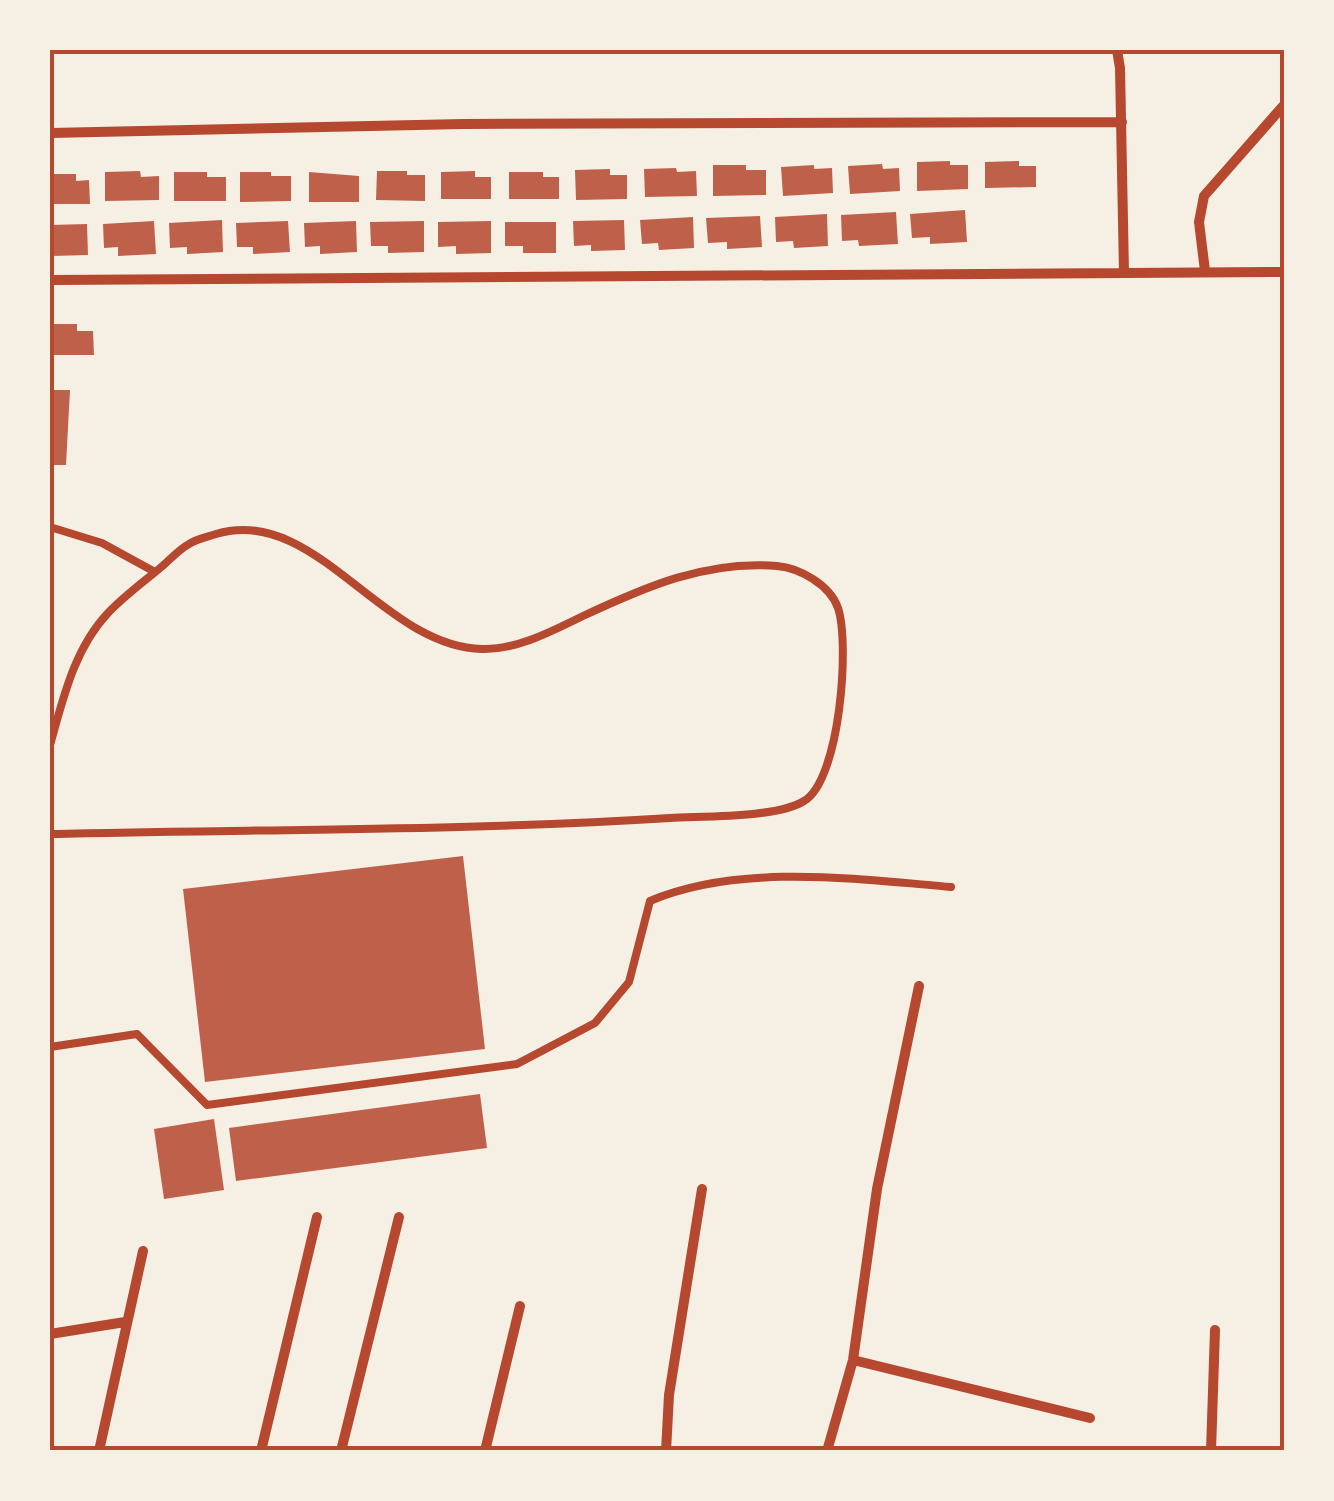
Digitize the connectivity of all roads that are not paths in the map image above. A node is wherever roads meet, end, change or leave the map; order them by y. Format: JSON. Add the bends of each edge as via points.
{"nodes":[{"id":1,"x":1117,"y":50,"type":"edge"},
{"id":2,"x":1284,"y":105,"type":"edge"},
{"id":3,"x":1122,"y":122,"type":"junction"},
{"id":4,"x":50,"y":133,"type":"edge"},
{"id":5,"x":1205,"y":271,"type":"junction"},
{"id":6,"x":1284,"y":272,"type":"edge"},
{"id":7,"x":1124,"y":273,"type":"junction"},
{"id":8,"x":50,"y":280,"type":"edge"},
{"id":9,"x":50,"y":527,"type":"edge"},
{"id":10,"x":155,"y":572,"type":"junction"},
{"id":11,"x":50,"y":745,"type":"edge"},
{"id":12,"x":50,"y":834,"type":"edge"},
{"id":13,"x":952,"y":886,"type":"dead end"},
{"id":14,"x":919,"y":986,"type":"dead end"},
{"id":15,"x":50,"y":1047,"type":"edge"},
{"id":16,"x":702,"y":1190,"type":"dead end"},
{"id":17,"x":317,"y":1217,"type":"dead end"},
{"id":18,"x":399,"y":1217,"type":"dead end"},
{"id":19,"x":143,"y":1251,"type":"dead end"},
{"id":20,"x":520,"y":1306,"type":"dead end"},
{"id":21,"x":125,"y":1322,"type":"junction"},
{"id":22,"x":1215,"y":1330,"type":"dead end"},
{"id":23,"x":50,"y":1334,"type":"edge"},
{"id":24,"x":854,"y":1360,"type":"junction"},
{"id":25,"x":1090,"y":1418,"type":"dead end"},
{"id":26,"x":98,"y":1451,"type":"edge"},
{"id":27,"x":262,"y":1451,"type":"edge"},
{"id":28,"x":341,"y":1451,"type":"edge"},
{"id":29,"x":485,"y":1451,"type":"edge"},
{"id":30,"x":666,"y":1451,"type":"edge"},
{"id":31,"x":827,"y":1451,"type":"edge"},
{"id":32,"x":1211,"y":1451,"type":"edge"}],
"edges":[{"from":1,"to":3,"type":"street"},
{"from":2,"to":5,"type":"street","via":[[1204,196],[1198,222]]},
{"from":3,"to":4,"type":"street"},
{"from":3,"to":7,"type":"street"},
{"from":5,"to":6,"type":"street"},
{"from":5,"to":7,"type":"street"},
{"from":7,"to":8,"type":"street"},
{"from":9,"to":10,"type":"lane"},
{"from":10,"to":11,"type":"lane","via":[[108,613],[83,646]]},
{"from":10,"to":12,"type":"lane","via":[[190,542],[231,530],[270,532],[306,548],[386,611],[444,644],[484,650],[518,644],[648,586],[717,566],[782,566],[819,582],[837,604],[844,644],[828,770],[804,802],[766,812],[584,823]]},
{"from":13,"to":15,"type":"lane","via":[[811,874],[682,888],[650,901],[629,982],[594,1023],[517,1064],[208,1105],[137,1034]]},
{"from":14,"to":24,"type":"street","via":[[876,1189]]},
{"from":16,"to":30,"type":"street"},
{"from":17,"to":27,"type":"street"},
{"from":18,"to":28,"type":"street"},
{"from":19,"to":21,"type":"street"},
{"from":20,"to":29,"type":"street"},
{"from":21,"to":23,"type":"street"},
{"from":21,"to":26,"type":"street"},
{"from":22,"to":32,"type":"street"},
{"from":24,"to":25,"type":"street"},
{"from":24,"to":31,"type":"street"}]}
